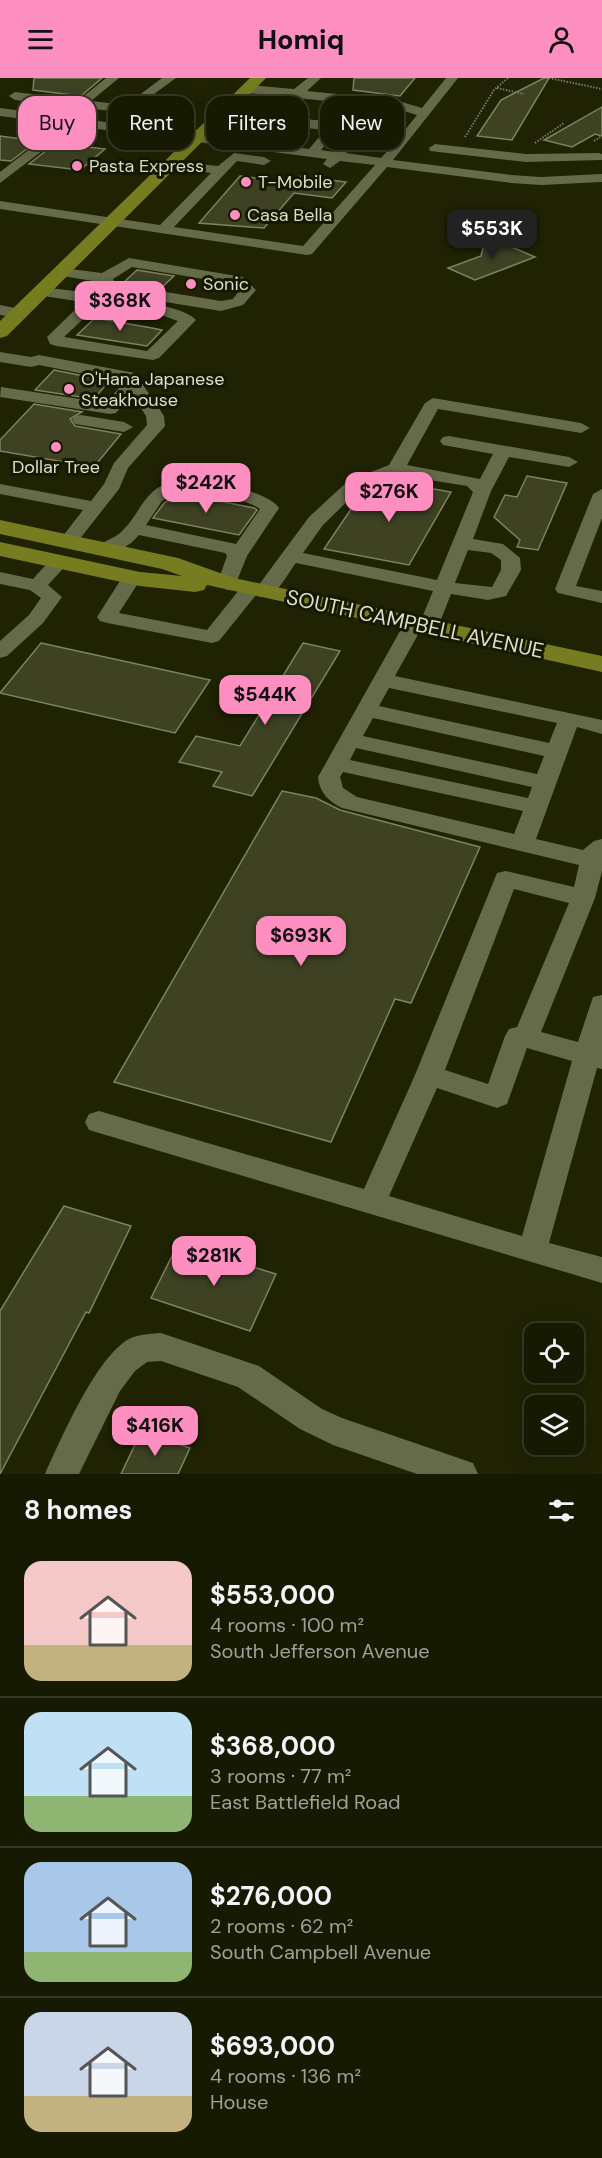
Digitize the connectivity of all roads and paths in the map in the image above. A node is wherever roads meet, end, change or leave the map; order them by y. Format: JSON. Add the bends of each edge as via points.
{"nodes":[{"id":1,"x":113,"y":78,"type":"edge"},
{"id":2,"x":170,"y":78,"type":"edge"},
{"id":3,"x":315,"y":78,"type":"edge"},
{"id":4,"x":452,"y":78,"type":"edge"},
{"id":5,"x":508,"y":78,"type":"edge"},
{"id":6,"x":549,"y":78,"type":"edge"},
{"id":7,"x":254,"y":83,"type":"edge"},
{"id":8,"x":496,"y":88,"type":"junction"},
{"id":9,"x":602,"y":89,"type":"edge"},
{"id":10,"x":297,"y":93,"type":"junction"},
{"id":11,"x":524,"y":94,"type":"dead end"},
{"id":12,"x":15,"y":96,"type":"dead end"},
{"id":13,"x":18,"y":96,"type":"edge"},
{"id":14,"x":90,"y":96,"type":"edge"},
{"id":15,"x":241,"y":96,"type":"edge"},
{"id":16,"x":96,"y":105,"type":"edge"},
{"id":17,"x":0,"y":112,"type":"edge"},
{"id":18,"x":424,"y":113,"type":"junction"},
{"id":19,"x":18,"y":114,"type":"edge"},
{"id":20,"x":308,"y":123,"type":"edge"},
{"id":21,"x":564,"y":123,"type":"dead end"},
{"id":22,"x":96,"y":124,"type":"edge"},
{"id":23,"x":206,"y":132,"type":"edge"},
{"id":24,"x":201,"y":137,"type":"junction"},
{"id":25,"x":404,"y":139,"type":"edge"},
{"id":26,"x":461,"y":143,"type":"dead end"},
{"id":27,"x":534,"y":144,"type":"dead end"},
{"id":28,"x":435,"y":148,"type":"dead end"},
{"id":29,"x":34,"y":150,"type":"edge"},
{"id":30,"x":342,"y":150,"type":"edge"},
{"id":31,"x":395,"y":150,"type":"edge"},
{"id":32,"x":313,"y":152,"type":"junction"},
{"id":33,"x":337,"y":156,"type":"junction"},
{"id":34,"x":599,"y":157,"type":"dead end"},
{"id":35,"x":385,"y":162,"type":"junction"},
{"id":36,"x":279,"y":163,"type":"dead end"},
{"id":37,"x":173,"y":164,"type":"junction"},
{"id":38,"x":313,"y":168,"type":"dead end"},
{"id":39,"x":222,"y":170,"type":"junction"},
{"id":40,"x":0,"y":178,"type":"edge"},
{"id":41,"x":602,"y":178,"type":"edge"},
{"id":42,"x":0,"y":205,"type":"edge"},
{"id":43,"x":114,"y":222,"type":"junction"},
{"id":44,"x":164,"y":229,"type":"junction"},
{"id":45,"x":62,"y":272,"type":"junction"},
{"id":46,"x":105,"y":278,"type":"junction"},
{"id":47,"x":42,"y":291,"type":"junction"},
{"id":48,"x":94,"y":300,"type":"junction"},
{"id":49,"x":8,"y":319,"type":"edge"},
{"id":50,"x":0,"y":357,"type":"edge"},
{"id":51,"x":31,"y":362,"type":"junction"},
{"id":52,"x":133,"y":382,"type":"junction"},
{"id":53,"x":0,"y":397,"type":"edge"},
{"id":54,"x":580,"y":428,"type":"dead end"},
{"id":55,"x":131,"y":435,"type":"junction"},
{"id":56,"x":449,"y":441,"type":"dead end"},
{"id":57,"x":504,"y":451,"type":"junction"},
{"id":58,"x":569,"y":462,"type":"dead end"},
{"id":59,"x":396,"y":469,"type":"junction"},
{"id":60,"x":0,"y":489,"type":"edge"},
{"id":61,"x":482,"y":491,"type":"junction"},
{"id":62,"x":602,"y":494,"type":"edge"},
{"id":63,"x":96,"y":507,"type":"junction"},
{"id":64,"x":0,"y":518,"type":"edge"},
{"id":65,"x":0,"y":527,"type":"edge"},
{"id":66,"x":136,"y":529,"type":"junction"},
{"id":67,"x":461,"y":543,"type":"junction"},
{"id":68,"x":62,"y":547,"type":"junction"},
{"id":69,"x":0,"y":549,"type":"edge"},
{"id":70,"x":106,"y":549,"type":"junction"},
{"id":71,"x":237,"y":556,"type":"junction"},
{"id":72,"x":291,"y":556,"type":"junction"},
{"id":73,"x":132,"y":577,"type":"junction"},
{"id":74,"x":0,"y":579,"type":"edge"},
{"id":75,"x":37,"y":586,"type":"junction"},
{"id":76,"x":444,"y":587,"type":"junction"},
{"id":77,"x":247,"y":588,"type":"junction"},
{"id":78,"x":602,"y":597,"type":"edge"},
{"id":79,"x":421,"y":625,"type":"junction"},
{"id":80,"x":0,"y":652,"type":"edge"},
{"id":81,"x":602,"y":664,"type":"edge"},
{"id":82,"x":383,"y":680,"type":"junction"},
{"id":83,"x":367,"y":710,"type":"junction"},
{"id":84,"x":569,"y":719,"type":"junction"},
{"id":85,"x":602,"y":727,"type":"edge"},
{"id":86,"x":350,"y":740,"type":"junction"},
{"id":87,"x":557,"y":752,"type":"junction"},
{"id":88,"x":337,"y":764,"type":"junction"},
{"id":89,"x":545,"y":783,"type":"junction"},
{"id":90,"x":536,"y":807,"type":"junction"},
{"id":91,"x":522,"y":844,"type":"junction"},
{"id":92,"x":598,"y":851,"type":"edge"},
{"id":93,"x":583,"y":898,"type":"junction"},
{"id":94,"x":602,"y":1004,"type":"edge"},
{"id":95,"x":525,"y":1038,"type":"junction"},
{"id":96,"x":595,"y":1057,"type":"edge"},
{"id":97,"x":429,"y":1075,"type":"junction"},
{"id":98,"x":99,"y":1122,"type":"dead end"},
{"id":99,"x":372,"y":1203,"type":"junction"},
{"id":100,"x":532,"y":1251,"type":"junction"},
{"id":101,"x":602,"y":1270,"type":"edge"},
{"id":102,"x":62,"y":1474,"type":"edge"},
{"id":103,"x":461,"y":1474,"type":"edge"}],
"edges":[{"from":1,"to":14,"type":"street"},
{"from":2,"to":16,"type":"street","via":[[128,109]]},
{"from":3,"to":10,"type":"street"},
{"from":4,"to":18,"type":"street"},
{"from":5,"to":8,"type":"path"},
{"from":6,"to":9,"type":"path"},
{"from":7,"to":10,"type":"street"},
{"from":7,"to":15,"type":"main road"},
{"from":8,"to":11,"type":"path"},
{"from":8,"to":26,"type":"path"},
{"from":10,"to":18,"type":"street","via":[[395,104]]},
{"from":12,"to":13,"type":"street"},
{"from":17,"to":19,"type":"street"},
{"from":18,"to":25,"type":"street"},
{"from":20,"to":32,"type":"street","via":[[333,129]]},
{"from":21,"to":27,"type":"path"},
{"from":22,"to":24,"type":"street"},
{"from":23,"to":24,"type":"main road"},
{"from":24,"to":32,"type":"street"},
{"from":24,"to":37,"type":"main road"},
{"from":28,"to":34,"type":"street","via":[[526,158]]},
{"from":29,"to":40,"type":"street"},
{"from":30,"to":33,"type":"street"},
{"from":31,"to":35,"type":"street"},
{"from":32,"to":33,"type":"street"},
{"from":33,"to":35,"type":"street"},
{"from":33,"to":38,"type":"street","via":[[325,169]]},
{"from":35,"to":41,"type":"street","via":[[511,179]]},
{"from":35,"to":44,"type":"street","via":[[306,251]]},
{"from":36,"to":39,"type":"street","via":[[234,157]]},
{"from":37,"to":39,"type":"street"},
{"from":37,"to":43,"type":"main road"},
{"from":39,"to":44,"type":"street"},
{"from":42,"to":43,"type":"street"},
{"from":43,"to":44,"type":"street"},
{"from":43,"to":45,"type":"main road"},
{"from":45,"to":46,"type":"street"},
{"from":45,"to":47,"type":"main road"},
{"from":46,"to":46,"type":"street","via":[[111,288],[221,306],[238,302],[248,290],[238,280],[129,262]]},
{"from":47,"to":48,"type":"street"},
{"from":47,"to":49,"type":"main road"},
{"from":48,"to":48,"type":"street","via":[[176,314],[188,320],[153,355],[147,356],[56,341],[55,337]]},
{"from":50,"to":51,"type":"street"},
{"from":51,"to":52,"type":"street","via":[[111,372],[129,376]]},
{"from":51,"to":53,"type":"street"},
{"from":52,"to":53,"type":"street","via":[[110,409]]},
{"from":52,"to":55,"type":"street","via":[[155,416],[156,426]]},
{"from":53,"to":55,"type":"street"},
{"from":54,"to":59,"type":"street","via":[[433,403]]},
{"from":55,"to":63,"type":"street","via":[[113,485]]},
{"from":56,"to":57,"type":"street"},
{"from":57,"to":58,"type":"street"},
{"from":57,"to":61,"type":"street"},
{"from":59,"to":61,"type":"street","via":[[473,482]]},
{"from":59,"to":72,"type":"street","via":[[354,485],[316,521]]},
{"from":60,"to":63,"type":"street"},
{"from":61,"to":67,"type":"street"},
{"from":62,"to":78,"type":"street","via":[[565,589]]},
{"from":63,"to":68,"type":"street"},
{"from":64,"to":68,"type":"main road"},
{"from":65,"to":68,"type":"main road","name":"SOUTH CAMPBELL AVENUE"},
{"from":66,"to":70,"type":"street","via":[[121,544]]},
{"from":66,"to":71,"type":"street","via":[[232,549]]},
{"from":66,"to":71,"type":"street","via":[[153,500],[175,486],[259,499],[270,508]]},
{"from":67,"to":76,"type":"street"},
{"from":67,"to":76,"type":"street","via":[[496,548],[510,558],[511,570],[499,592]]},
{"from":68,"to":69,"type":"main road","name":"SOUTH CAMPBELL AVENUE"},
{"from":68,"to":70,"type":"main road","name":"SOUTH CAMPBELL AVENUE"},
{"from":68,"to":73,"type":"main road","name":"SOUTH CAMPBELL AVENUE"},
{"from":68,"to":75,"type":"street"},
{"from":70,"to":77,"type":"main road","name":"SOUTH CAMPBELL AVENUE","via":[[170,563]]},
{"from":71,"to":77,"type":"street"},
{"from":72,"to":76,"type":"street"},
{"from":72,"to":77,"type":"street"},
{"from":73,"to":77,"type":"main road","name":"SOUTH CAMPBELL AVENUE"},
{"from":73,"to":77,"type":"street","via":[[107,617],[212,637]]},
{"from":74,"to":75,"type":"street"},
{"from":75,"to":80,"type":"street","via":[[52,597],[36,619]]},
{"from":76,"to":79,"type":"street"},
{"from":77,"to":79,"type":"main road","name":"SOUTH CAMPBELL AVENUE"},
{"from":79,"to":81,"type":"main road","name":"SOUTH CAMPBELL AVENUE"},
{"from":79,"to":82,"type":"street"},
{"from":82,"to":83,"type":"street"},
{"from":82,"to":84,"type":"street"},
{"from":83,"to":86,"type":"street"},
{"from":83,"to":87,"type":"street"},
{"from":84,"to":85,"type":"street"},
{"from":84,"to":87,"type":"street"},
{"from":86,"to":88,"type":"street"},
{"from":86,"to":89,"type":"street"},
{"from":87,"to":89,"type":"street"},
{"from":88,"to":90,"type":"street"},
{"from":88,"to":91,"type":"street","via":[[329,783],[339,799]]},
{"from":89,"to":90,"type":"street"},
{"from":90,"to":91,"type":"street"},
{"from":91,"to":92,"type":"street","via":[[587,859]]},
{"from":92,"to":93,"type":"street"},
{"from":93,"to":95,"type":"street"},
{"from":93,"to":97,"type":"street","via":[[506,879]]},
{"from":94,"to":96,"type":"street"},
{"from":95,"to":96,"type":"street"},
{"from":95,"to":97,"type":"street","via":[[518,1036],[497,1097]]},
{"from":96,"to":100,"type":"street"},
{"from":97,"to":99,"type":"street"},
{"from":98,"to":99,"type":"street"},
{"from":99,"to":100,"type":"street"},
{"from":100,"to":101,"type":"street"},
{"from":102,"to":103,"type":"street","via":[[109,1381],[124,1360],[140,1349],[161,1347],[248,1376],[333,1430]]}]}
